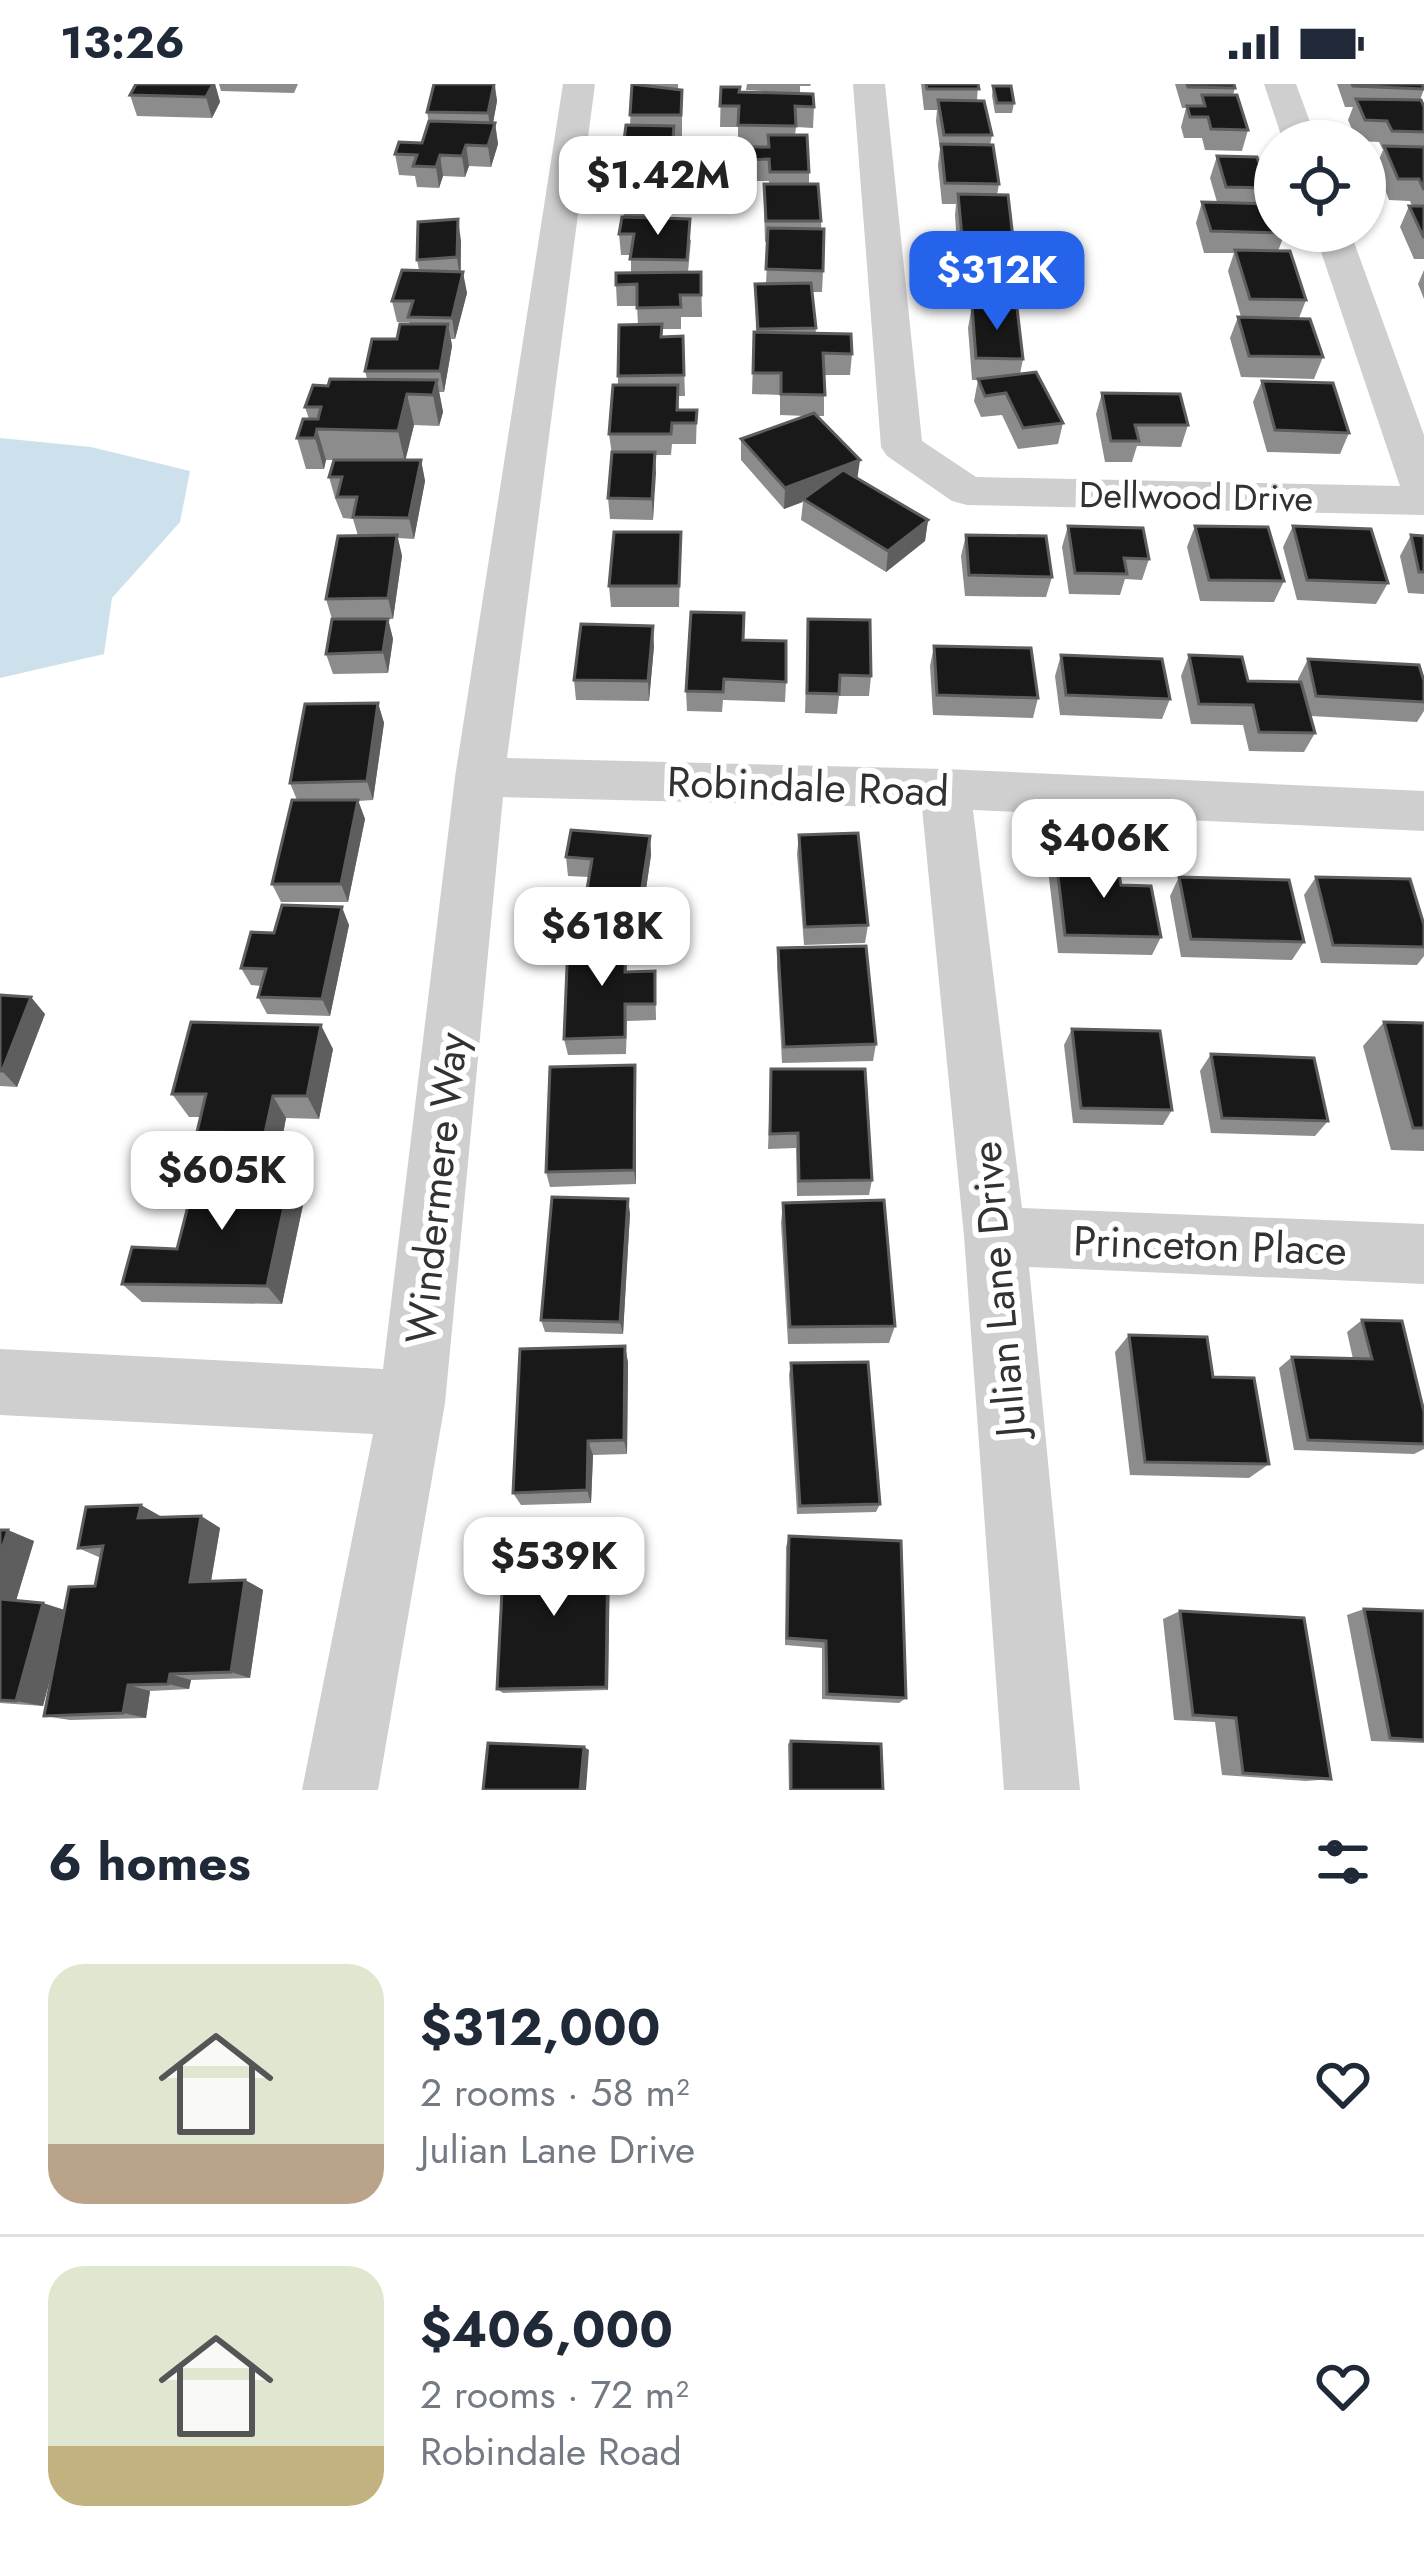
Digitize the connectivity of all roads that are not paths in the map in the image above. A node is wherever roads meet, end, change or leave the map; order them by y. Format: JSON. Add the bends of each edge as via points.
{"nodes":[{"id":1,"x":578,"y":84,"type":"edge"},
{"id":2,"x":869,"y":84,"type":"edge"},
{"id":3,"x":1280,"y":84,"type":"edge"},
{"id":4,"x":1293,"y":120,"type":"edge"},
{"id":5,"x":1339,"y":252,"type":"edge"},
{"id":6,"x":1424,"y":498,"type":"edge"},
{"id":7,"x":480,"y":778,"type":"junction"},
{"id":8,"x":945,"y":789,"type":"junction"},
{"id":9,"x":1424,"y":811,"type":"edge"},
{"id":10,"x":995,"y":1236,"type":"junction"},
{"id":11,"x":1424,"y":1254,"type":"edge"},
{"id":12,"x":0,"y":1382,"type":"edge"},
{"id":13,"x":412,"y":1403,"type":"junction"},
{"id":14,"x":340,"y":1790,"type":"edge"},
{"id":15,"x":1042,"y":1790,"type":"edge"}],
"edges":[{"from":1,"to":7,"type":"street","name":"Windermere Way"},
{"from":2,"to":6,"type":"street","name":"Dellwood Drive","via":[[902,447],[968,491]]},
{"from":3,"to":4,"type":"street"},
{"from":5,"to":6,"type":"street"},
{"from":7,"to":8,"type":"street","name":"Robindale Road"},
{"from":7,"to":13,"type":"street","name":"Windermere Way"},
{"from":8,"to":9,"type":"street","name":"Robindale Road"},
{"from":8,"to":10,"type":"street","name":"Julian Lane Drive"},
{"from":10,"to":11,"type":"street","name":"Princeton Place"},
{"from":10,"to":15,"type":"street","name":"Julian Lane Drive"},
{"from":12,"to":13,"type":"street"},
{"from":13,"to":14,"type":"street","name":"Windermere Way"}]}
